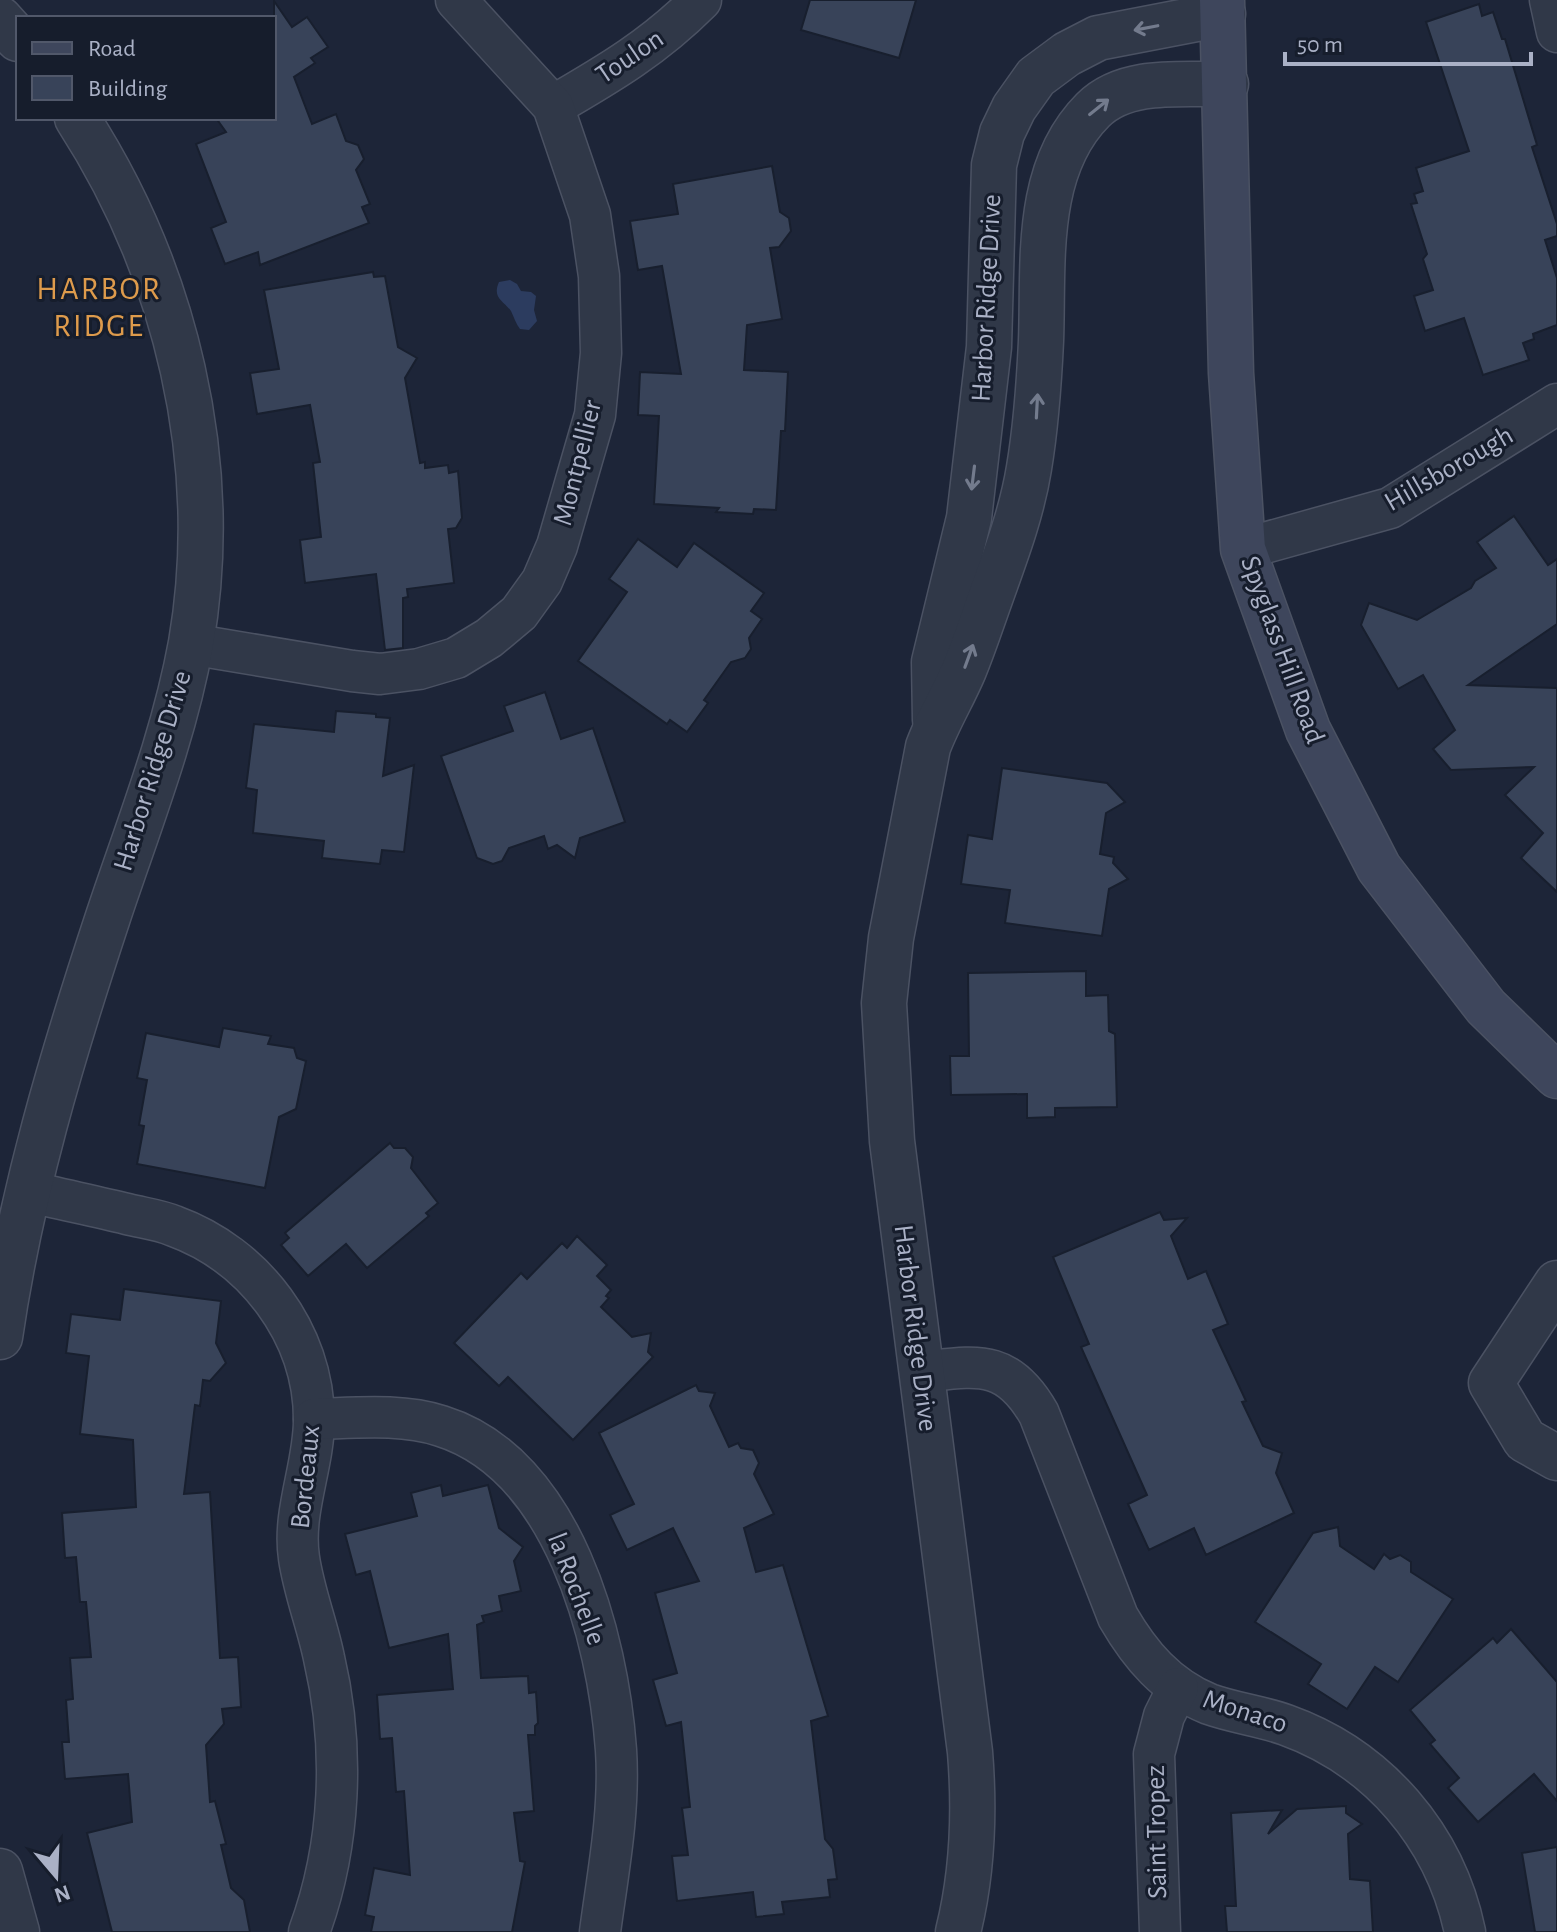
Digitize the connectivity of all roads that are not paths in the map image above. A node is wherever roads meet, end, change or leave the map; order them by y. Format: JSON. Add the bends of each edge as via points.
{"nodes":[{"id":1,"x":456,"y":0,"type":"edge"},
{"id":2,"x":701,"y":0,"type":"edge"},
{"id":3,"x":1550,"y":0,"type":"edge"},
{"id":4,"x":1223,"y":7,"type":"edge"},
{"id":5,"x":0,"y":19,"type":"edge"},
{"id":6,"x":1557,"y":32,"type":"edge"},
{"id":7,"x":16,"y":37,"type":"edge"},
{"id":8,"x":1226,"y":84,"type":"junction"},
{"id":9,"x":553,"y":106,"type":"junction"},
{"id":10,"x":78,"y":120,"type":"edge"},
{"id":11,"x":998,"y":150,"type":"junction"},
{"id":12,"x":1057,"y":171,"type":"junction"},
{"id":13,"x":1557,"y":404,"type":"edge"},
{"id":14,"x":1243,"y":549,"type":"junction"},
{"id":15,"x":190,"y":644,"type":"junction"},
{"id":16,"x":935,"y":726,"type":"junction"},
{"id":17,"x":1557,"y":1076,"type":"edge"},
{"id":18,"x":27,"y":1191,"type":"junction"},
{"id":19,"x":1557,"y":1283,"type":"edge"},
{"id":20,"x":0,"y":1337,"type":"edge"},
{"id":21,"x":921,"y":1372,"type":"junction"},
{"id":22,"x":314,"y":1419,"type":"junction"},
{"id":23,"x":1557,"y":1458,"type":"edge"},
{"id":24,"x":1178,"y":1688,"type":"junction"},
{"id":25,"x":0,"y":1871,"type":"edge"},
{"id":26,"x":17,"y":1932,"type":"edge"},
{"id":27,"x":309,"y":1932,"type":"edge"},
{"id":28,"x":600,"y":1932,"type":"edge"},
{"id":29,"x":958,"y":1932,"type":"edge"},
{"id":30,"x":1160,"y":1932,"type":"edge"},
{"id":31,"x":1465,"y":1932,"type":"edge"}],
"edges":[{"from":1,"to":9,"type":"street","name":"Montpellier"},
{"from":2,"to":9,"type":"street","name":"Toulon","via":[[627,64]]},
{"from":3,"to":6,"type":"street"},
{"from":4,"to":8,"type":"main road","name":"Spyglass Hill Road"},
{"from":4,"to":11,"type":"street","name":"Harbor Ridge Drive","one_way":true,"via":[[1098,38],[1067,54],[1036,77],[1021,97]]},
{"from":5,"to":7,"type":"street"},
{"from":12,"to":8,"type":"street","name":"Harbor Ridge Drive","one_way":true,"via":[[1093,110],[1113,96],[1134,88]]},
{"from":8,"to":14,"type":"main road","name":"Spyglass Hill Road","via":[[1231,373]]},
{"from":9,"to":15,"type":"street","name":"Montpellier","via":[[590,215],[599,276],[601,353],[595,415],[542,581],[519,613],[489,638],[456,658],[419,669],[352,671]]},
{"from":10,"to":15,"type":"street","name":"Harbor Ridge Drive","via":[[138,227],[185,375],[200,530]]},
{"from":11,"to":12,"type":"street"},
{"from":11,"to":16,"type":"street","name":"Harbor Ridge Drive","one_way":true,"via":[[989,347],[969,518],[934,662]]},
{"from":16,"to":12,"type":"street","name":"Harbor Ridge Drive","one_way":true,"via":[[968,658],[1029,472],[1043,237]]},
{"from":13,"to":14,"type":"street","name":"Hillsborough","via":[[1390,508]]},
{"from":14,"to":17,"type":"main road","name":"Spyglass Hill Road","via":[[1308,730],[1379,868],[1486,1007]]},
{"from":15,"to":18,"type":"street","name":"Harbor Ridge Drive","via":[[173,723],[60,1065]]},
{"from":16,"to":21,"type":"street","name":"Harbor Ridge Drive","via":[[891,938],[884,1003],[892,1141]]},
{"from":18,"to":20,"type":"street","name":"Harbor Ridge Drive"},
{"from":18,"to":22,"type":"street","name":"Bordeaux","via":[[172,1225],[230,1255],[262,1285],[288,1321],[305,1361]]},
{"from":19,"to":23,"type":"street","via":[[1491,1383],[1525,1440]]},
{"from":21,"to":24,"type":"street","name":"Monaco","via":[[991,1369],[1027,1393],[1118,1617],[1135,1646]]},
{"from":21,"to":29,"type":"street","name":"Harbor Ridge Drive","via":[[974,1803],[972,1854]]},
{"from":22,"to":27,"type":"street","name":"Bordeaux","via":[[298,1554],[333,1703],[337,1800],[327,1872]]},
{"from":22,"to":28,"type":"street","name":"la Rochelle","via":[[403,1418],[440,1425],[475,1440],[532,1490],[556,1531],[580,1583],[610,1694],[616,1810]]},
{"from":24,"to":30,"type":"street","name":"Saint Tropez","via":[[1154,1754]]},
{"from":24,"to":31,"type":"street","name":"Monaco","via":[[1209,1704],[1285,1724],[1362,1765],[1423,1829],[1445,1867]]},
{"from":25,"to":26,"type":"street"}]}
